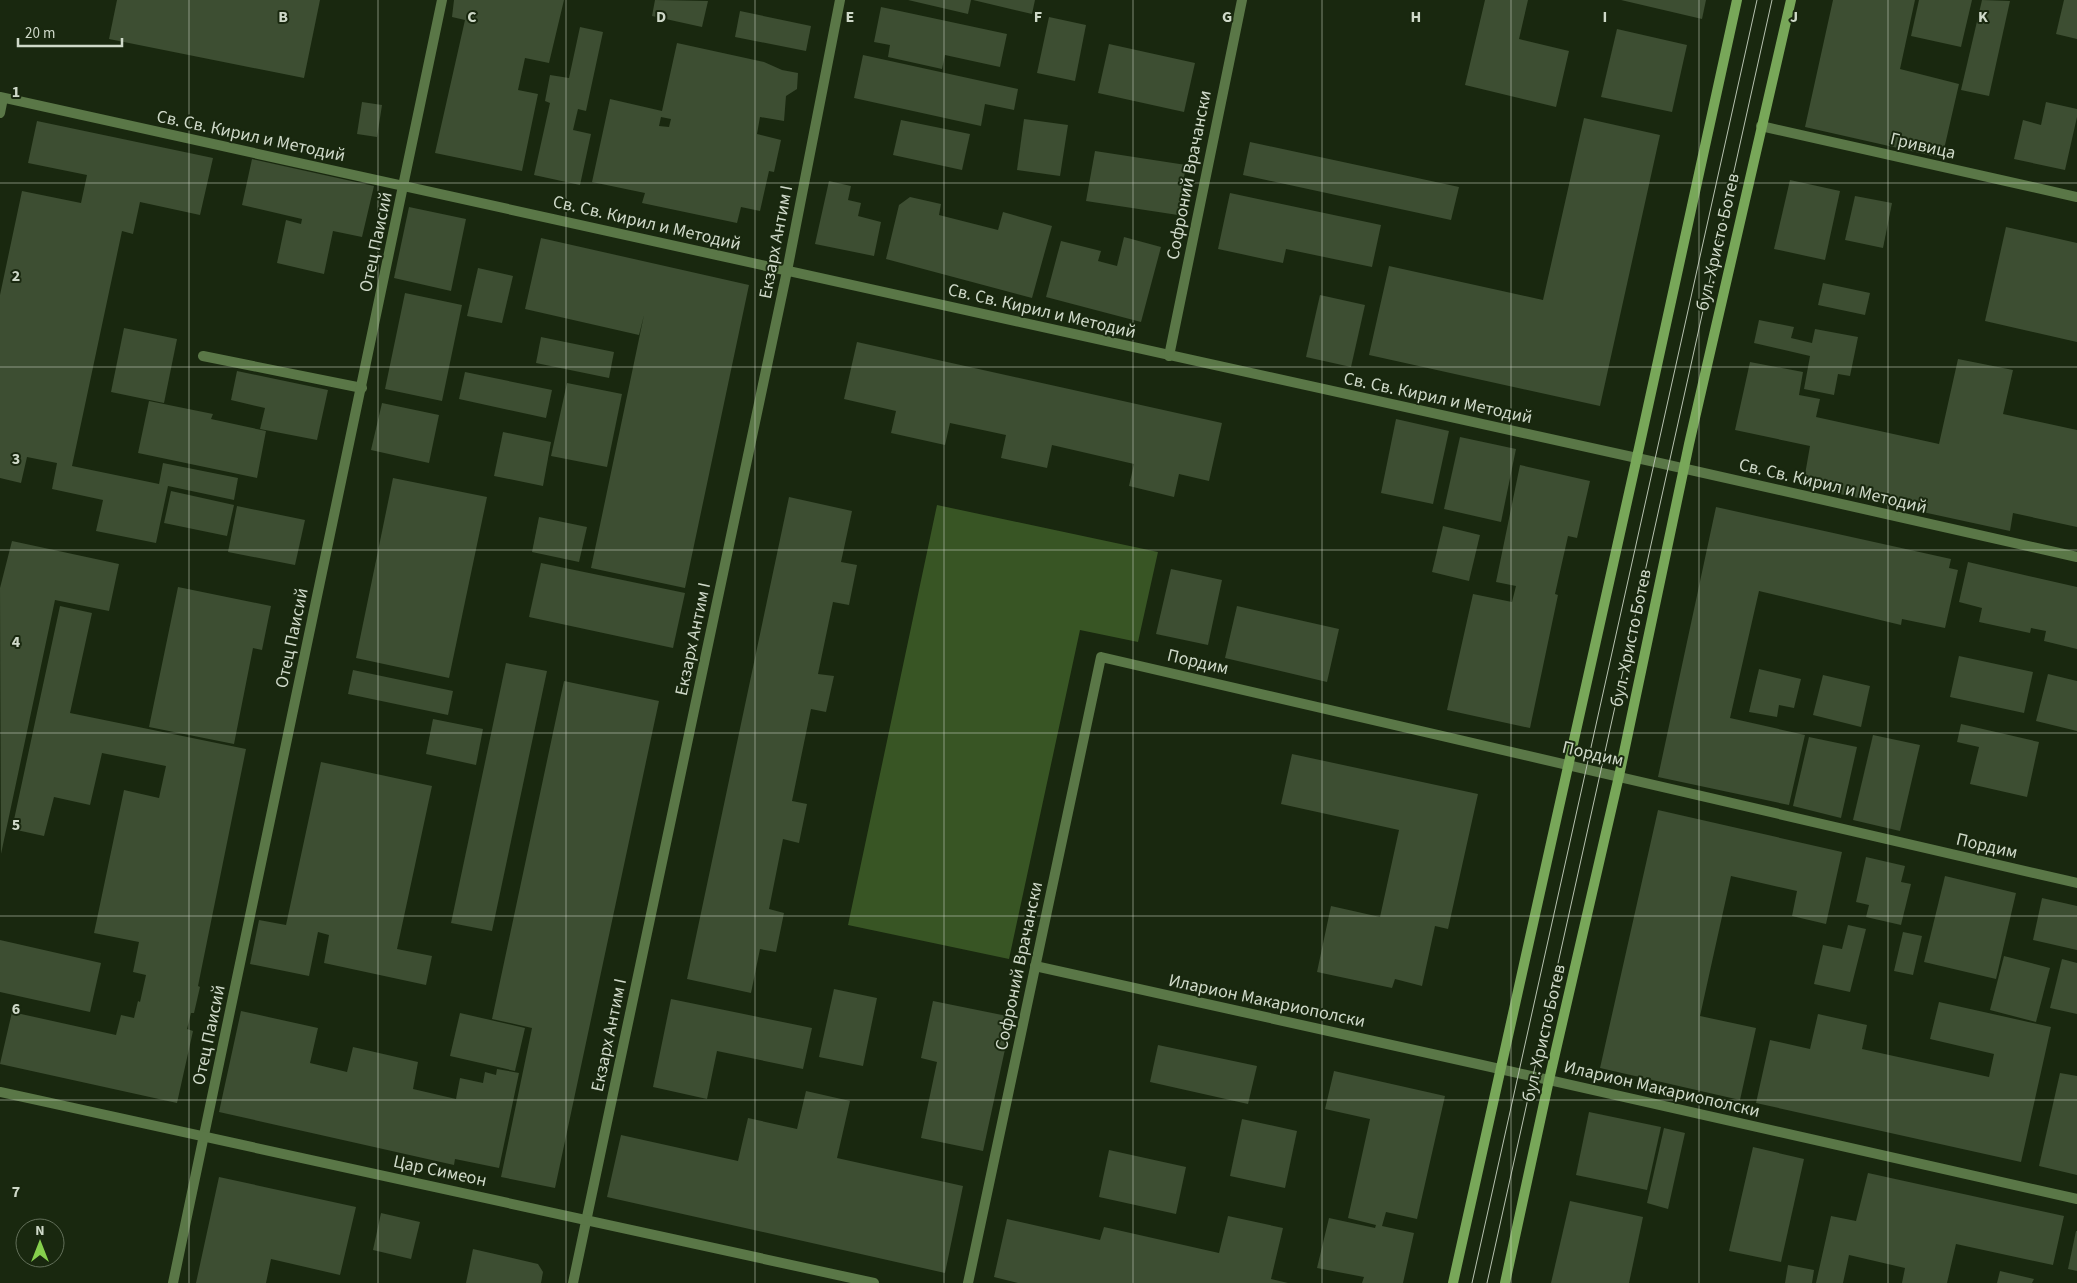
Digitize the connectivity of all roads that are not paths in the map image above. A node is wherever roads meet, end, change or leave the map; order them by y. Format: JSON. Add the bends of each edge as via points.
{"nodes":[{"id":1,"x":442,"y":0,"type":"edge"},
{"id":2,"x":840,"y":0,"type":"edge"},
{"id":3,"x":1242,"y":0,"type":"edge"},
{"id":4,"x":1737,"y":0,"type":"edge"},
{"id":5,"x":1792,"y":0,"type":"edge"},
{"id":6,"x":2,"y":98,"type":"edge"},
{"id":7,"x":0,"y":113,"type":"edge"},
{"id":8,"x":1761,"y":126,"type":"junction"},
{"id":9,"x":404,"y":186,"type":"junction"},
{"id":10,"x":2077,"y":197,"type":"edge"},
{"id":11,"x":787,"y":271,"type":"junction"},
{"id":12,"x":202,"y":356,"type":"dead end"},
{"id":13,"x":1169,"y":356,"type":"junction"},
{"id":14,"x":362,"y":388,"type":"junction"},
{"id":15,"x":1638,"y":458,"type":"junction"},
{"id":16,"x":1683,"y":469,"type":"junction"},
{"id":17,"x":2077,"y":558,"type":"edge"},
{"id":18,"x":1101,"y":657,"type":"joint"},
{"id":19,"x":1568,"y":765,"type":"junction"},
{"id":20,"x":1619,"y":776,"type":"junction"},
{"id":21,"x":2077,"y":883,"type":"edge"},
{"id":22,"x":1035,"y":966,"type":"junction"},
{"id":23,"x":1500,"y":1069,"type":"junction"},
{"id":24,"x":1549,"y":1080,"type":"junction"},
{"id":25,"x":0,"y":1092,"type":"edge"},
{"id":26,"x":203,"y":1136,"type":"junction"},
{"id":27,"x":2077,"y":1199,"type":"edge"},
{"id":28,"x":587,"y":1220,"type":"junction"},
{"id":29,"x":172,"y":1283,"type":"edge"},
{"id":30,"x":573,"y":1283,"type":"edge"},
{"id":31,"x":874,"y":1283,"type":"edge"},
{"id":32,"x":968,"y":1283,"type":"edge"},
{"id":33,"x":1453,"y":1283,"type":"edge"},
{"id":34,"x":1506,"y":1283,"type":"edge"}],
"edges":[{"from":1,"to":9,"type":"street","name":"Отец Паисий"},
{"from":2,"to":11,"type":"street","name":"Екзарх Антим I"},
{"from":3,"to":13,"type":"street","name":"Софроний Врачански"},
{"from":4,"to":15,"type":"main road","name":"бул. Христо Ботев"},
{"from":5,"to":8,"type":"main road","name":"бул. Христо Ботев"},
{"from":6,"to":7,"type":"street"},
{"from":6,"to":9,"type":"street","name":"Св. Св. Кирил и Методий"},
{"from":8,"to":10,"type":"street","name":"Гривица"},
{"from":8,"to":16,"type":"main road","name":"бул. Христо Ботев"},
{"from":9,"to":11,"type":"street","name":"Св. Св. Кирил и Методий"},
{"from":9,"to":14,"type":"street","name":"Отец Паисий"},
{"from":11,"to":13,"type":"street","name":"Св. Св. Кирил и Методий"},
{"from":11,"to":28,"type":"street","name":"Екзарх Антим I"},
{"from":12,"to":14,"type":"street"},
{"from":13,"to":15,"type":"street","name":"Св. Св. Кирил и Методий"},
{"from":14,"to":26,"type":"street","name":"Отец Паисий"},
{"from":15,"to":16,"type":"street","name":"Св. Св. Кирил и Методий"},
{"from":15,"to":19,"type":"main road","name":"бул. Христо Ботев"},
{"from":16,"to":17,"type":"street","name":"Св. Св. Кирил и Методий"},
{"from":16,"to":20,"type":"main road","name":"бул. Христо Ботев"},
{"from":18,"to":19,"type":"street","name":"Пордим"},
{"from":18,"to":22,"type":"street","name":"Софроний Врачански"},
{"from":19,"to":20,"type":"street","name":"Пордим"},
{"from":19,"to":23,"type":"main road","name":"бул. Христо Ботев"},
{"from":20,"to":21,"type":"street","name":"Пордим"},
{"from":20,"to":24,"type":"main road","name":"бул. Христо Ботев"},
{"from":22,"to":23,"type":"street","name":"Иларион Макариополски"},
{"from":22,"to":32,"type":"street","name":"Софроний Врачански"},
{"from":23,"to":24,"type":"street","name":"Иларион Макариополски"},
{"from":23,"to":33,"type":"main road","name":"бул. Христо Ботев"},
{"from":24,"to":27,"type":"street","name":"Иларион Макариополски"},
{"from":24,"to":34,"type":"main road","name":"бул. Христо Ботев"},
{"from":25,"to":26,"type":"street","name":"Цар Симеон"},
{"from":26,"to":28,"type":"street","name":"Цар Симеон"},
{"from":26,"to":29,"type":"street","name":"Отец Паисий"},
{"from":28,"to":30,"type":"street","name":"Екзарх Антим I"},
{"from":28,"to":31,"type":"street","name":"Цар Симеон"}]}
